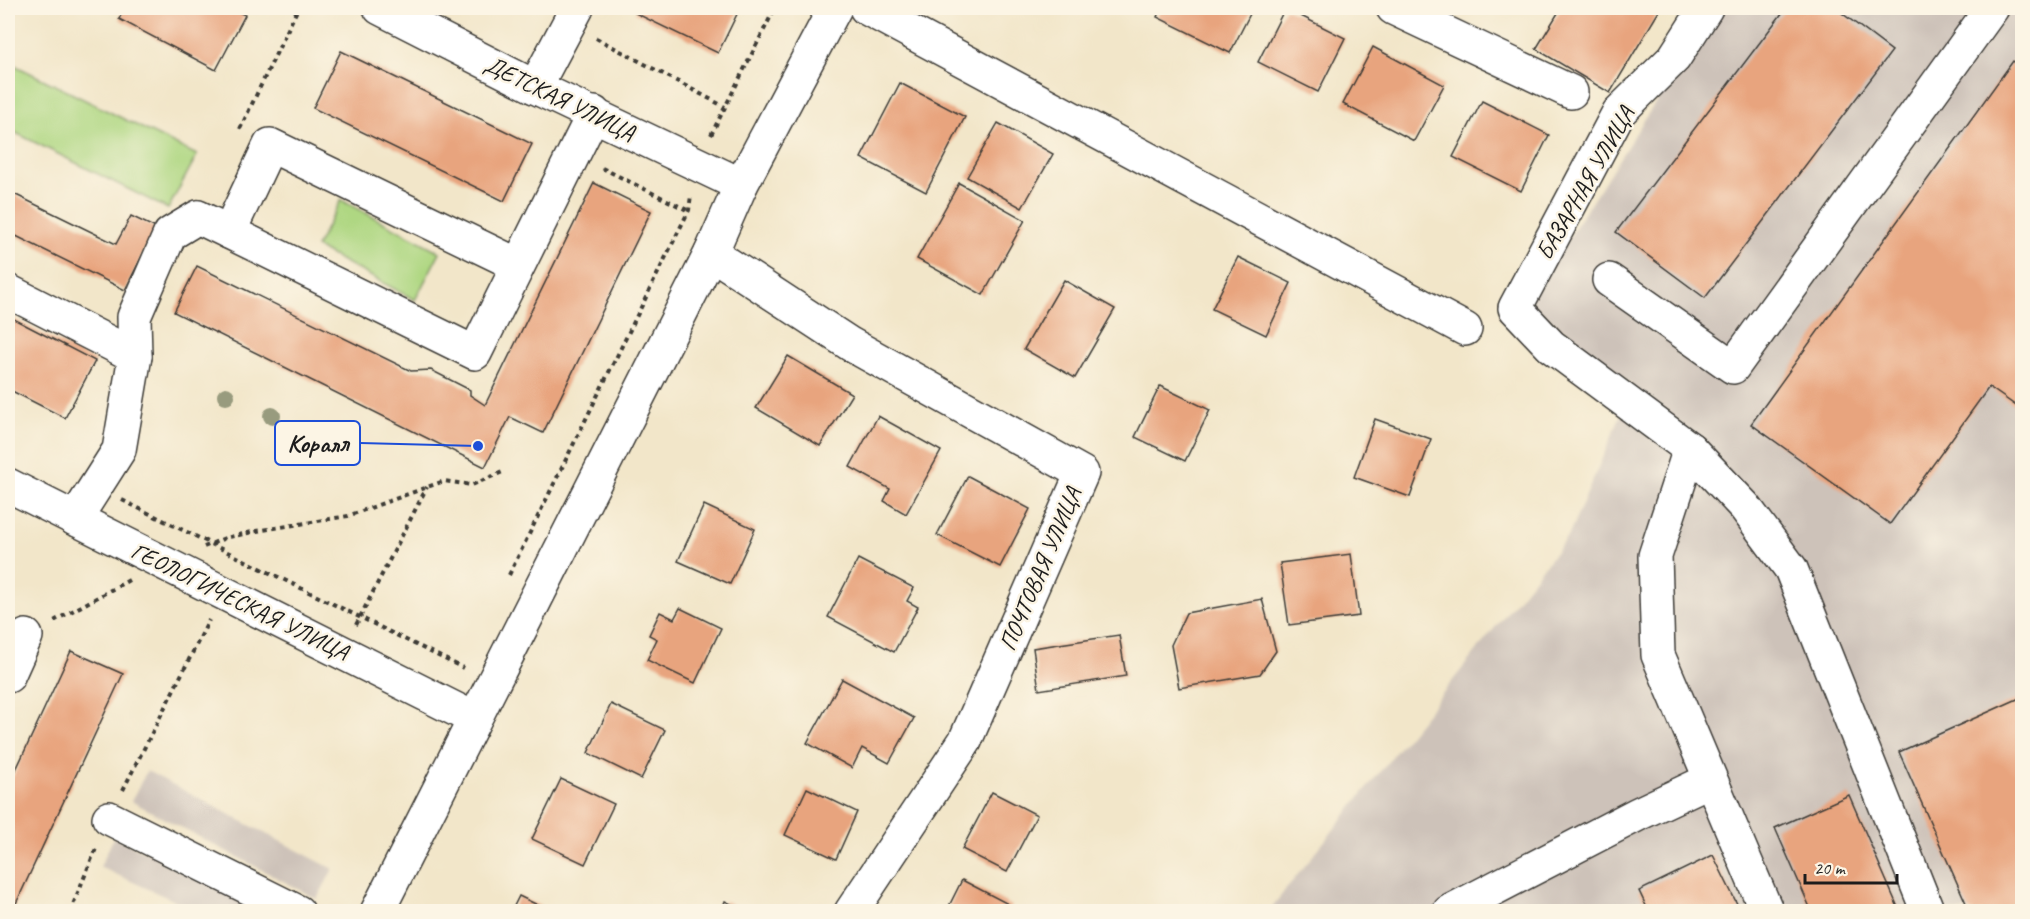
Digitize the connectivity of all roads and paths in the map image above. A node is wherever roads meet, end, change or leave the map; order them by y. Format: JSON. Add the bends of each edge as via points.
{"nodes":[{"id":1,"x":298,"y":8,"type":"edge"},
{"id":2,"x":380,"y":8,"type":"edge"},
{"id":3,"x":775,"y":8,"type":"edge"},
{"id":4,"x":835,"y":8,"type":"edge"},
{"id":5,"x":866,"y":8,"type":"edge"},
{"id":6,"x":1394,"y":8,"type":"edge"},
{"id":7,"x":1706,"y":8,"type":"edge"},
{"id":8,"x":1992,"y":8,"type":"edge"},
{"id":9,"x":573,"y":16,"type":"edge"},
{"id":10,"x":535,"y":87,"type":"junction"},
{"id":11,"x":1571,"y":92,"type":"dead end"},
{"id":12,"x":725,"y":107,"type":"junction"},
{"id":13,"x":594,"y":113,"type":"junction"},
{"id":14,"x":238,"y":133,"type":"dead end"},
{"id":15,"x":573,"y":154,"type":"junction"},
{"id":16,"x":696,"y":164,"type":"junction"},
{"id":17,"x":741,"y":185,"type":"junction"},
{"id":18,"x":689,"y":210,"type":"junction"},
{"id":19,"x":229,"y":232,"type":"junction"},
{"id":20,"x":717,"y":240,"type":"junction"},
{"id":21,"x":518,"y":265,"type":"junction"},
{"id":22,"x":1609,"y":280,"type":"dead end"},
{"id":23,"x":10,"y":292,"type":"dead end"},
{"id":24,"x":1465,"y":329,"type":"dead end"},
{"id":25,"x":135,"y":356,"type":"junction"},
{"id":26,"x":1690,"y":449,"type":"junction"},
{"id":27,"x":505,"y":471,"type":"dead end"},
{"id":28,"x":8,"y":485,"type":"edge"},
{"id":29,"x":95,"y":487,"type":"junction"},
{"id":30,"x":427,"y":487,"type":"junction"},
{"id":31,"x":75,"y":519,"type":"junction"},
{"id":32,"x":211,"y":544,"type":"junction"},
{"id":33,"x":161,"y":562,"type":"junction"},
{"id":34,"x":504,"y":585,"type":"dead end"},
{"id":35,"x":222,"y":592,"type":"junction"},
{"id":36,"x":361,"y":616,"type":"junction"},
{"id":37,"x":26,"y":636,"type":"joint"},
{"id":38,"x":342,"y":652,"type":"junction"},
{"id":39,"x":469,"y":658,"type":"dead end"},
{"id":40,"x":464,"y":668,"type":"junction"},
{"id":41,"x":8,"y":675,"type":"edge"},
{"id":42,"x":460,"y":711,"type":"junction"},
{"id":43,"x":1710,"y":780,"type":"junction"},
{"id":44,"x":109,"y":818,"type":"junction"},
{"id":45,"x":70,"y":912,"type":"edge"},
{"id":46,"x":298,"y":912,"type":"edge"},
{"id":47,"x":377,"y":912,"type":"edge"},
{"id":48,"x":851,"y":912,"type":"edge"},
{"id":49,"x":1449,"y":912,"type":"edge"},
{"id":50,"x":1767,"y":912,"type":"edge"},
{"id":51,"x":1928,"y":912,"type":"edge"}],
"edges":[{"from":1,"to":14,"type":"path"},
{"from":2,"to":10,"type":"street","name":"ДЕТСКАЯ УЛИЦА"},
{"from":3,"to":12,"type":"path"},
{"from":4,"to":17,"type":"street"},
{"from":5,"to":24,"type":"street"},
{"from":6,"to":11,"type":"street"},
{"from":7,"to":26,"type":"street","name":"БАЗАРНАЯ УЛИЦА","via":[[1674,58],[1619,112],[1515,308],[1551,346]]},
{"from":8,"to":22,"type":"street","via":[[1733,367]]},
{"from":9,"to":10,"type":"street"},
{"from":9,"to":12,"type":"path"},
{"from":10,"to":13,"type":"street","name":"ДЕТСКАЯ УЛИЦА"},
{"from":12,"to":16,"type":"path"},
{"from":13,"to":15,"type":"street"},
{"from":13,"to":16,"type":"street","name":"ДЕТСКАЯ УЛИЦА"},
{"from":15,"to":18,"type":"path"},
{"from":15,"to":21,"type":"street"},
{"from":16,"to":17,"type":"street","name":"ДЕТСКАЯ УЛИЦА"},
{"from":16,"to":18,"type":"path"},
{"from":17,"to":20,"type":"street"},
{"from":18,"to":20,"type":"path"},
{"from":18,"to":34,"type":"path"},
{"from":19,"to":21,"type":"street","via":[[270,145]]},
{"from":19,"to":21,"type":"street","via":[[475,353]]},
{"from":19,"to":25,"type":"street","via":[[198,217],[170,234],[134,317]]},
{"from":20,"to":42,"type":"street"},
{"from":20,"to":48,"type":"street","name":"ПОЧТОВАЯ УЛИЦА","via":[[850,344],[1082,473],[965,741]]},
{"from":23,"to":25,"type":"street"},
{"from":25,"to":29,"type":"street","via":[[119,450]]},
{"from":26,"to":43,"type":"street","via":[[1655,556],[1658,655]]},
{"from":26,"to":51,"type":"street","via":[[1745,507],[1791,569]]},
{"from":27,"to":30,"type":"path","via":[[472,485],[444,481]]},
{"from":28,"to":31,"type":"street","name":"ГЕОЛОГИЧЕСКАЯ УЛИЦА"},
{"from":29,"to":31,"type":"street"},
{"from":29,"to":32,"type":"path"},
{"from":30,"to":32,"type":"path","via":[[348,516],[257,531]]},
{"from":30,"to":36,"type":"path"},
{"from":31,"to":33,"type":"street","name":"ГЕОЛОГИЧЕСКАЯ УЛИЦА"},
{"from":32,"to":33,"type":"path"},
{"from":32,"to":36,"type":"path"},
{"from":33,"to":35,"type":"street","name":"ГЕОЛОГИЧЕСКАЯ УЛИЦА"},
{"from":33,"to":37,"type":"path"},
{"from":35,"to":38,"type":"street","name":"ГЕОЛОГИЧЕСКАЯ УЛИЦА"},
{"from":35,"to":44,"type":"path"},
{"from":36,"to":38,"type":"path"},
{"from":36,"to":40,"type":"path"},
{"from":37,"to":41,"type":"street"},
{"from":38,"to":42,"type":"street","name":"ГЕОЛОГИЧЕСКАЯ УЛИЦА"},
{"from":39,"to":40,"type":"path"},
{"from":40,"to":42,"type":"path"},
{"from":42,"to":47,"type":"street"},
{"from":43,"to":49,"type":"street"},
{"from":43,"to":50,"type":"street"},
{"from":44,"to":45,"type":"path"},
{"from":44,"to":46,"type":"street"}]}
